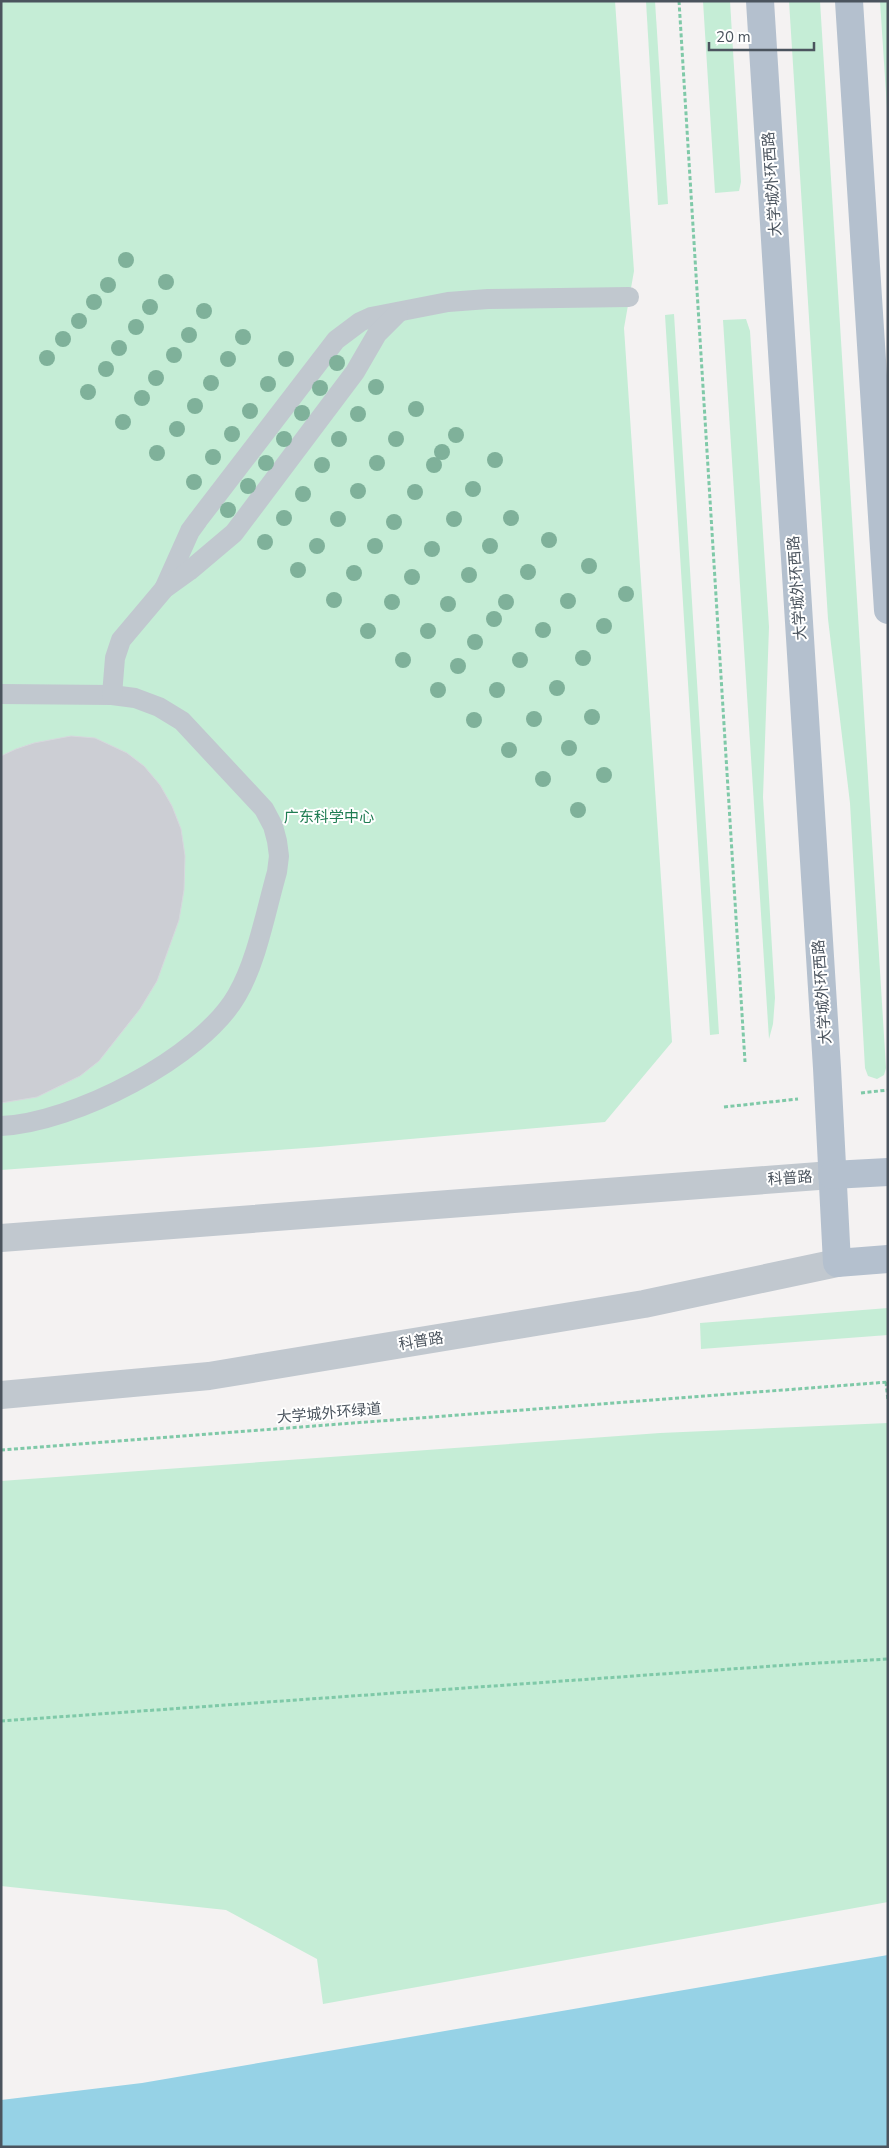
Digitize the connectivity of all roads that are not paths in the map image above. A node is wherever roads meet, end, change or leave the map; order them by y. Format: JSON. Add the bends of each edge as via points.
{"nodes":[{"id":1,"x":760,"y":1,"type":"edge"},
{"id":2,"x":850,"y":1,"type":"edge"},
{"id":3,"x":630,"y":297,"type":"dead end"},
{"id":4,"x":398,"y":313,"type":"junction"},
{"id":5,"x":164,"y":589,"type":"junction"},
{"id":6,"x":888,"y":610,"type":"edge"},
{"id":7,"x":1,"y":694,"type":"edge"},
{"id":8,"x":112,"y":695,"type":"junction"},
{"id":9,"x":1,"y":1126,"type":"edge"},
{"id":10,"x":888,"y":1172,"type":"edge"},
{"id":11,"x":832,"y":1175,"type":"junction"},
{"id":12,"x":1,"y":1238,"type":"edge"},
{"id":13,"x":888,"y":1259,"type":"edge"},
{"id":14,"x":837,"y":1263,"type":"junction"},
{"id":15,"x":1,"y":1395,"type":"edge"}],
"edges":[{"from":1,"to":11,"type":"main road","name":"大学城外环西路"},
{"from":2,"to":6,"type":"main road"},
{"from":3,"to":4,"type":"lane","via":[[488,299],[424,305]]},
{"from":4,"to":5,"type":"lane","via":[[376,334],[355,372],[234,533]]},
{"from":4,"to":5,"type":"lane","via":[[371,317],[336,340],[190,531]]},
{"from":5,"to":8,"type":"lane","via":[[121,640],[114,658]]},
{"from":7,"to":8,"type":"lane"},
{"from":8,"to":9,"type":"lane","via":[[135,698],[159,707],[182,721],[199,737],[268,815],[277,841],[277,872],[249,970],[221,1016],[199,1038],[141,1078],[88,1104],[38,1121]]},
{"from":10,"to":11,"type":"main road"},
{"from":11,"to":12,"type":"street","name":"科普路"},
{"from":11,"to":14,"type":"main road","name":"大学城外环西路"},
{"from":13,"to":14,"type":"main road"},
{"from":14,"to":15,"type":"street","name":"科普路","via":[[644,1304],[209,1376]]}]}
